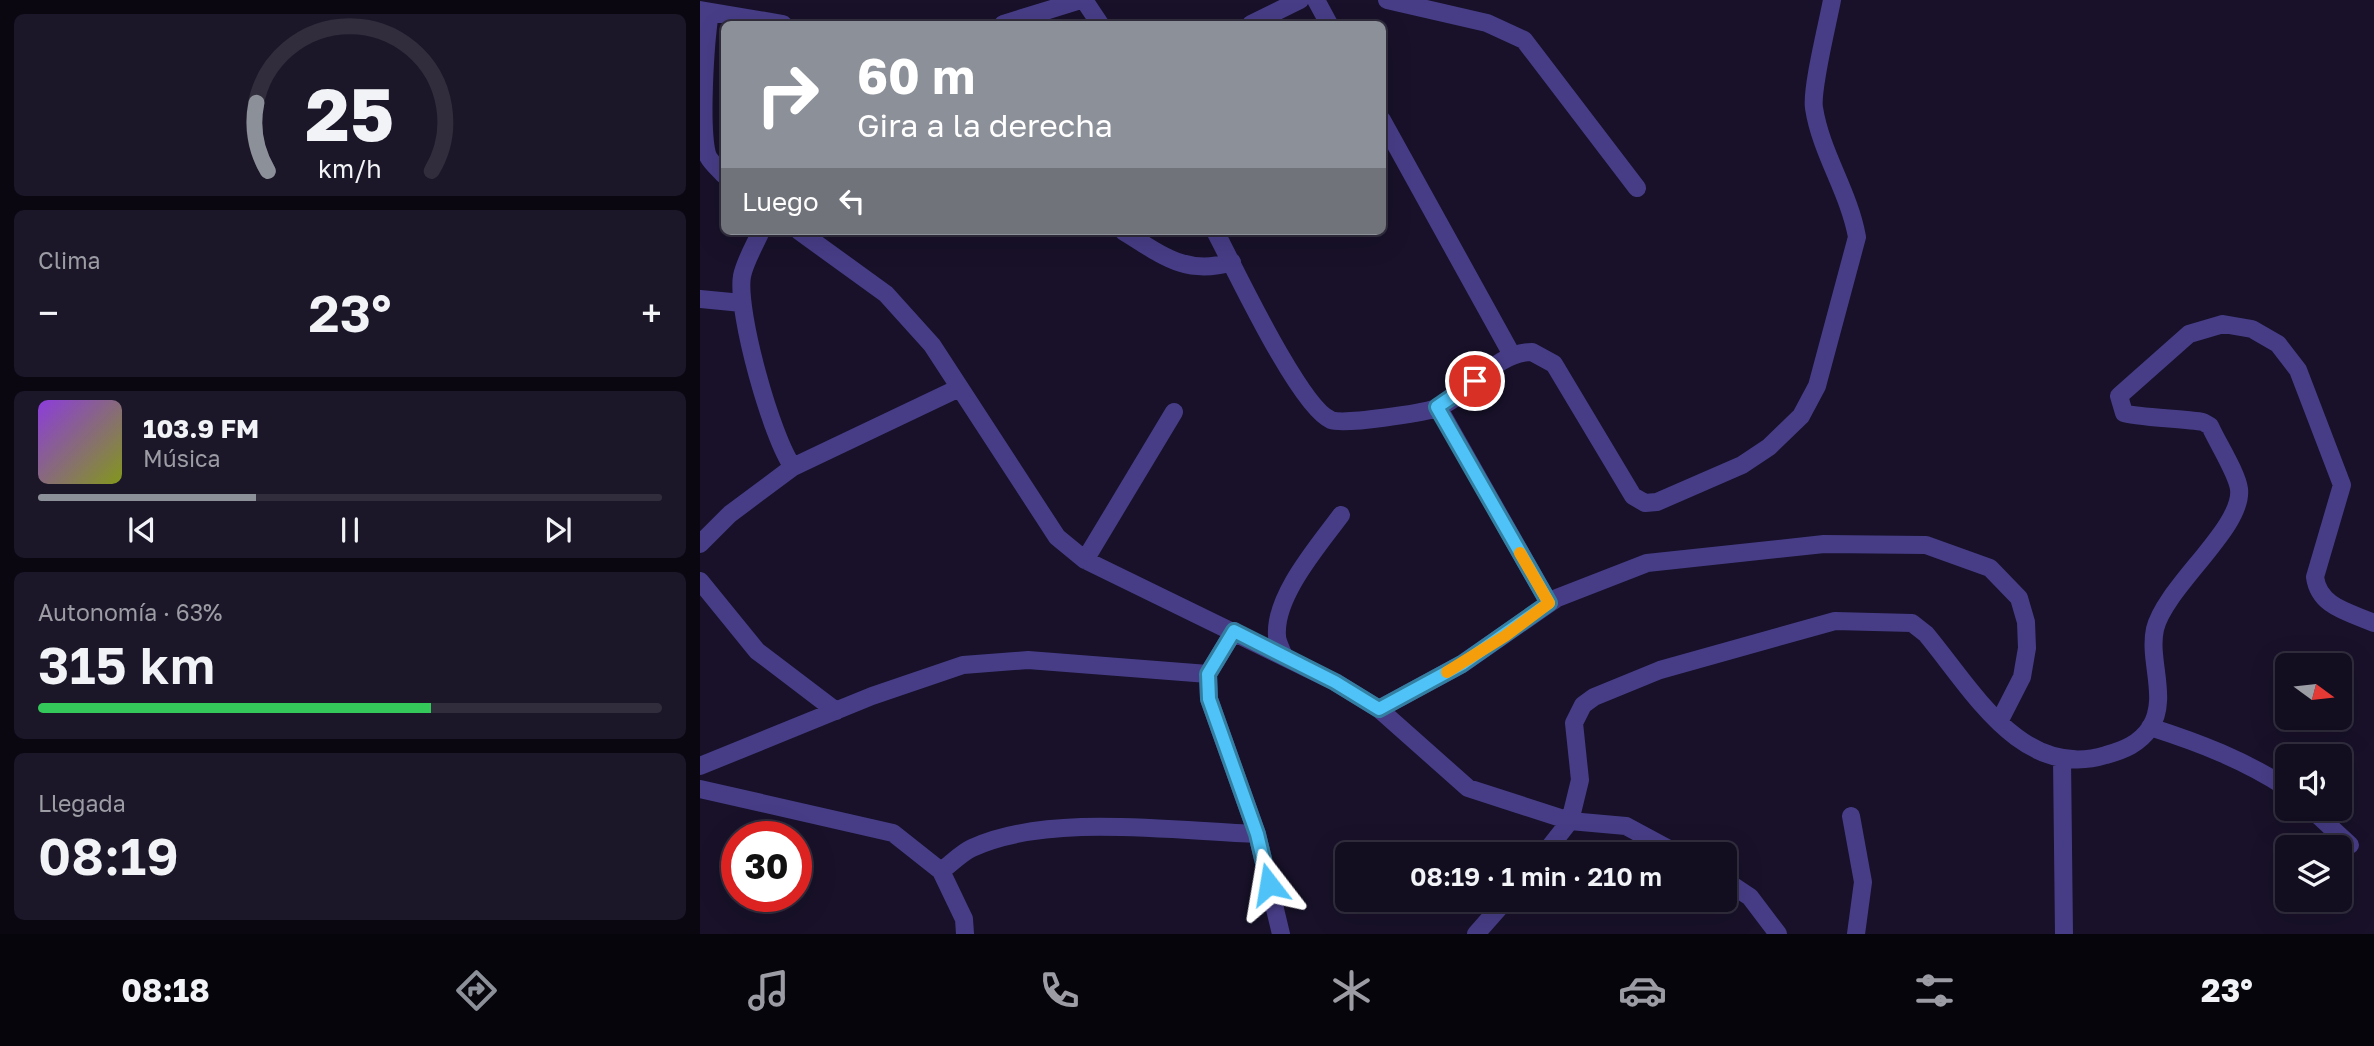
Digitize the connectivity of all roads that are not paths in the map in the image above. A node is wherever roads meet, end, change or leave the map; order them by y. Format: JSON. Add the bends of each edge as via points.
{"nodes":[{"id":1,"x":1083,"y":0,"type":"edge"},
{"id":2,"x":1300,"y":0,"type":"edge"},
{"id":3,"x":1316,"y":0,"type":"edge"},
{"id":4,"x":1388,"y":0,"type":"edge"},
{"id":5,"x":1832,"y":0,"type":"edge"},
{"id":6,"x":705,"y":11,"type":"edge"},
{"id":7,"x":765,"y":21,"type":"edge"},
{"id":8,"x":1013,"y":21,"type":"edge"},
{"id":9,"x":1098,"y":21,"type":"edge"},
{"id":10,"x":1257,"y":21,"type":"edge"},
{"id":11,"x":1327,"y":21,"type":"edge"},
{"id":12,"x":1386,"y":127,"type":"edge"},
{"id":13,"x":721,"y":171,"type":"edge"},
{"id":14,"x":1637,"y":188,"type":"dead end"},
{"id":15,"x":759,"y":235,"type":"edge"},
{"id":16,"x":805,"y":235,"type":"edge"},
{"id":17,"x":1129,"y":235,"type":"edge"},
{"id":18,"x":1217,"y":235,"type":"edge"},
{"id":19,"x":1232,"y":262,"type":"junction"},
{"id":20,"x":700,"y":299,"type":"edge"},
{"id":21,"x":742,"y":303,"type":"junction"},
{"id":22,"x":1512,"y":355,"type":"junction"},
{"id":23,"x":959,"y":388,"type":"junction"},
{"id":24,"x":1437,"y":407,"type":"junction"},
{"id":25,"x":1174,"y":412,"type":"dead end"},
{"id":26,"x":793,"y":467,"type":"junction"},
{"id":27,"x":1341,"y":515,"type":"dead end"},
{"id":28,"x":700,"y":544,"type":"edge"},
{"id":29,"x":1085,"y":560,"type":"junction"},
{"id":30,"x":700,"y":581,"type":"edge"},
{"id":31,"x":1549,"y":603,"type":"junction"},
{"id":32,"x":2374,"y":622,"type":"edge"},
{"id":33,"x":1234,"y":631,"type":"junction"},
{"id":34,"x":1284,"y":656,"type":"junction"},
{"id":35,"x":1208,"y":674,"type":"junction"},
{"id":36,"x":1379,"y":709,"type":"junction"},
{"id":37,"x":835,"y":711,"type":"junction"},
{"id":38,"x":1999,"y":722,"type":"junction"},
{"id":39,"x":2150,"y":727,"type":"junction"},
{"id":40,"x":2062,"y":759,"type":"junction"},
{"id":41,"x":700,"y":766,"type":"edge"},
{"id":42,"x":2275,"y":780,"type":"edge"},
{"id":43,"x":700,"y":789,"type":"edge"},
{"id":44,"x":1850,"y":817,"type":"dead end"},
{"id":45,"x":1570,"y":821,"type":"junction"},
{"id":46,"x":2324,"y":821,"type":"edge"},
{"id":47,"x":1257,"y":834,"type":"junction"},
{"id":48,"x":2339,"y":835,"type":"edge"},
{"id":49,"x":1553,"y":842,"type":"edge"},
{"id":50,"x":1656,"y":842,"type":"edge"},
{"id":51,"x":941,"y":871,"type":"junction"},
{"id":52,"x":1737,"y":888,"type":"edge"},
{"id":53,"x":1495,"y":912,"type":"edge"},
{"id":54,"x":965,"y":934,"type":"edge"},
{"id":55,"x":1281,"y":934,"type":"edge"},
{"id":56,"x":1476,"y":934,"type":"edge"},
{"id":57,"x":1778,"y":934,"type":"edge"},
{"id":58,"x":1856,"y":934,"type":"edge"},
{"id":59,"x":2064,"y":934,"type":"edge"}],
"edges":[{"from":1,"to":8,"type":"street"},
{"from":1,"to":9,"type":"street"},
{"from":2,"to":10,"type":"street"},
{"from":3,"to":11,"type":"street"},
{"from":4,"to":14,"type":"street","via":[[1487,23],[1524,40]]},
{"from":5,"to":22,"type":"street","via":[[1813,106],[1857,237],[1817,386],[1801,416],[1742,466],[1645,503],[1623,482],[1554,364],[1532,352]]},
{"from":6,"to":7,"type":"street"},
{"from":6,"to":13,"type":"street","via":[[703,116],[707,155]]},
{"from":12,"to":22,"type":"street"},
{"from":15,"to":21,"type":"street","via":[[743,274]]},
{"from":16,"to":23,"type":"street","via":[[886,294],[932,345]]},
{"from":17,"to":19,"type":"street","via":[[1192,268],[1210,269]]},
{"from":18,"to":19,"type":"street"},
{"from":19,"to":24,"type":"street","via":[[1305,398],[1331,420],[1351,422]]},
{"from":20,"to":21,"type":"street"},
{"from":21,"to":26,"type":"street","via":[[779,444]]},
{"from":22,"to":24,"type":"street"},
{"from":23,"to":26,"type":"street"},
{"from":23,"to":29,"type":"street","via":[[1057,537]]},
{"from":24,"to":31,"type":"street"},
{"from":25,"to":29,"type":"street"},
{"from":26,"to":28,"type":"street","via":[[730,514]]},
{"from":27,"to":34,"type":"street","via":[[1298,573],[1282,611],[1277,636]]},
{"from":29,"to":33,"type":"street"},
{"from":30,"to":37,"type":"street","via":[[757,651]]},
{"from":31,"to":36,"type":"street","via":[[1462,664]]},
{"from":31,"to":38,"type":"street","via":[[1647,563],[1824,544],[1926,545],[1990,568],[2019,598],[2027,648],[2022,677]]},
{"from":32,"to":39,"type":"street","via":[[2327,603],[2316,591],[2315,577],[2342,485],[2298,370],[2278,344],[2252,329],[2223,324],[2189,334],[2119,396],[2120,405],[2132,417],[2157,416],[2210,426],[2239,489],[2234,514],[2186,577],[2155,628],[2159,702]]},
{"from":33,"to":34,"type":"street"},
{"from":33,"to":35,"type":"street"},
{"from":34,"to":36,"type":"street"},
{"from":35,"to":37,"type":"street","via":[[1028,660],[962,665]]},
{"from":35,"to":47,"type":"street","via":[[1209,699]]},
{"from":36,"to":45,"type":"street","via":[[1468,788]]},
{"from":37,"to":41,"type":"street"},
{"from":38,"to":40,"type":"street","via":[[2024,745]]},
{"from":38,"to":45,"type":"street","via":[[1912,623],[1835,621],[1660,670],[1583,705],[1574,723],[1580,780]]},
{"from":39,"to":40,"type":"street","via":[[2132,746],[2076,762]]},
{"from":39,"to":42,"type":"street","via":[[2249,764]]},
{"from":40,"to":59,"type":"street"},
{"from":43,"to":51,"type":"street","via":[[892,833]]},
{"from":44,"to":58,"type":"street","via":[[1863,882]]},
{"from":45,"to":49,"type":"street"},
{"from":45,"to":50,"type":"street","via":[[1626,826]]},
{"from":46,"to":48,"type":"street"},
{"from":47,"to":51,"type":"street","via":[[1072,828],[1018,835],[971,848]]},
{"from":47,"to":55,"type":"street"},
{"from":51,"to":54,"type":"street","via":[[964,919]]},
{"from":52,"to":57,"type":"street","via":[[1750,897]]},
{"from":53,"to":56,"type":"street"}]}
